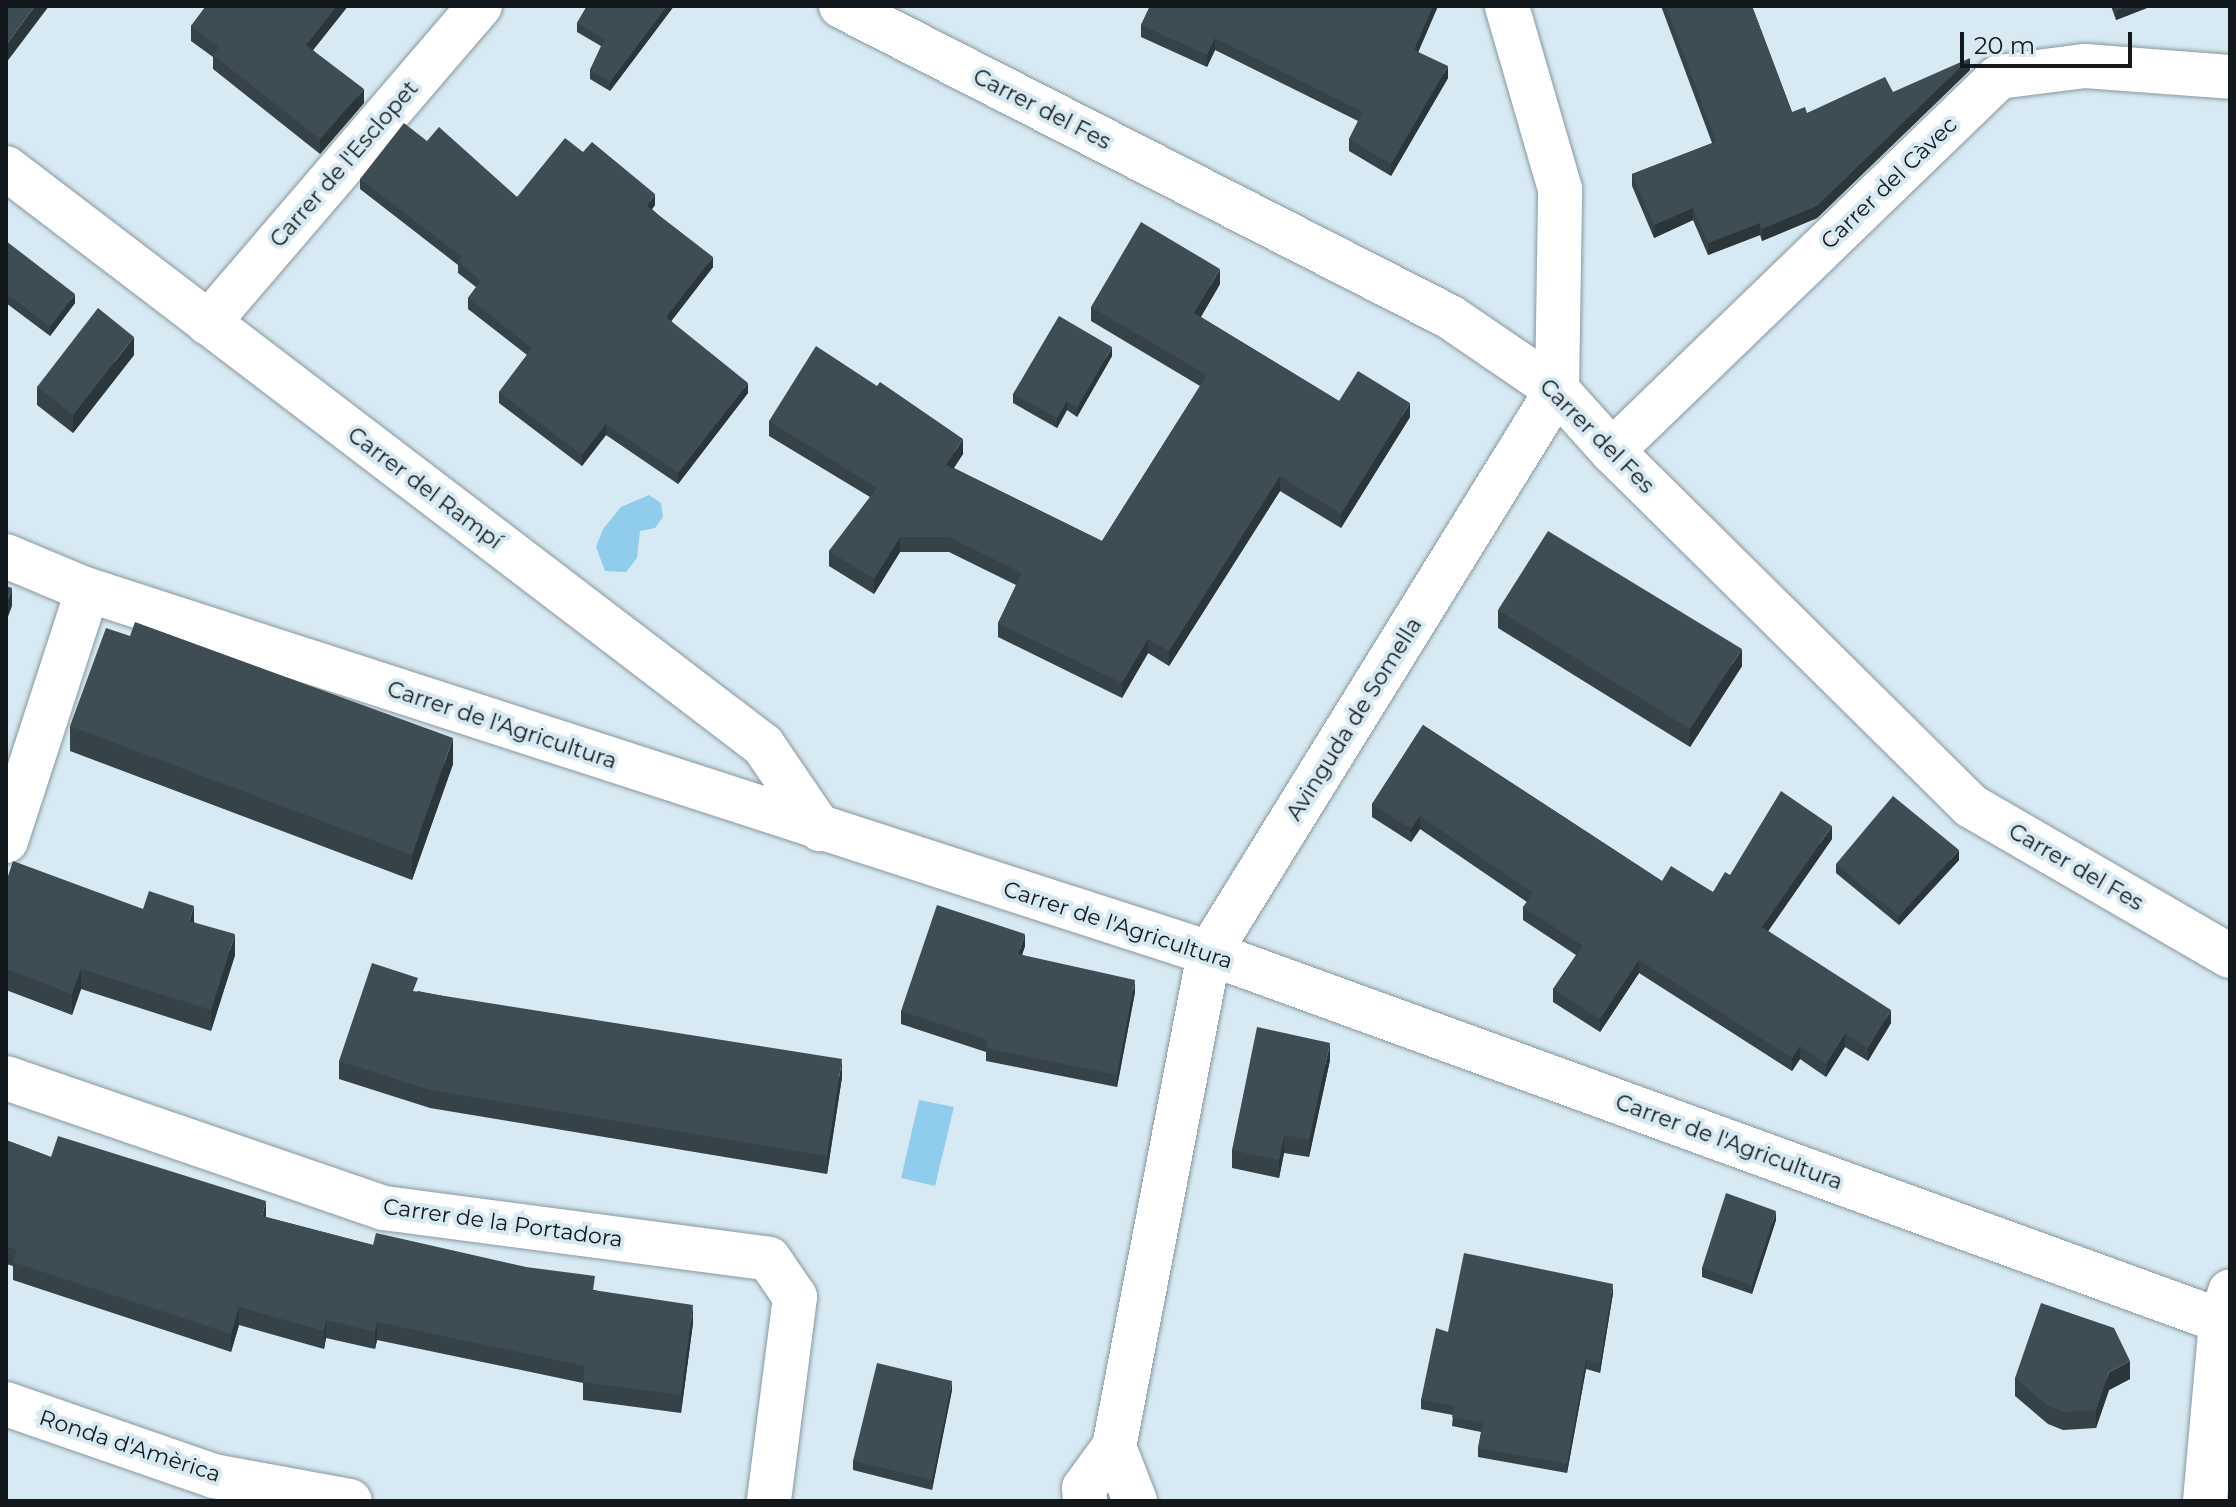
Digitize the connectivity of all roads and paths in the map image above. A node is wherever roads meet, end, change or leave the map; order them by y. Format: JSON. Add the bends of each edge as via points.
{"nodes":[{"id":1,"x":480,"y":6,"type":"edge"},
{"id":2,"x":841,"y":6,"type":"edge"},
{"id":3,"x":1507,"y":6,"type":"edge"},
{"id":4,"x":2230,"y":77,"type":"edge"},
{"id":5,"x":6,"y":168,"type":"edge"},
{"id":6,"x":208,"y":323,"type":"junction"},
{"id":7,"x":1557,"y":390,"type":"junction"},
{"id":8,"x":1612,"y":451,"type":"junction"},
{"id":9,"x":6,"y":556,"type":"edge"},
{"id":10,"x":83,"y":604,"type":"dead end"},
{"id":11,"x":820,"y":829,"type":"junction"},
{"id":12,"x":6,"y":841,"type":"edge"},
{"id":13,"x":1209,"y":953,"type":"junction"},
{"id":14,"x":2230,"y":956,"type":"edge"},
{"id":15,"x":6,"y":1078,"type":"edge"},
{"id":16,"x":2225,"y":1306,"type":"edge"},
{"id":17,"x":6,"y":1404,"type":"edge"},
{"id":18,"x":1114,"y":1447,"type":"junction"},
{"id":19,"x":350,"y":1501,"type":"edge"},
{"id":20,"x":769,"y":1501,"type":"edge"},
{"id":21,"x":1085,"y":1501,"type":"edge"},
{"id":22,"x":1135,"y":1501,"type":"edge"},
{"id":23,"x":2205,"y":1501,"type":"edge"}],
"edges":[{"from":1,"to":6,"type":"street","name":"Carrer de l'Esclopet"},
{"from":2,"to":7,"type":"street","name":"Carrer del Fes","via":[[1450,317]]},
{"from":3,"to":7,"type":"street","via":[[1560,189]]},
{"from":4,"to":8,"type":"street","name":"Carrer del Càvec","via":[[2085,66],[1999,77]]},
{"from":5,"to":6,"type":"street","name":"Carrer del Rampí"},
{"from":6,"to":11,"type":"street","name":"Carrer del Rampí","via":[[763,745]]},
{"from":7,"to":8,"type":"street","name":"Carrer del Fes"},
{"from":7,"to":13,"type":"street","name":"Avinguda de Somella"},
{"from":8,"to":14,"type":"street","name":"Carrer del Fes","via":[[1971,806]]},
{"from":9,"to":11,"type":"street","name":"Carrer de l'Agricultura","via":[[85,589]]},
{"from":10,"to":12,"type":"street"},
{"from":11,"to":13,"type":"street","name":"Carrer de l'Agricultura"},
{"from":13,"to":16,"type":"street","name":"Carrer de l'Agricultura"},
{"from":13,"to":18,"type":"street","name":"Avinguda de Somella"},
{"from":15,"to":20,"type":"street","name":"Carrer de la Portadora","via":[[384,1208],[769,1259],[795,1297]]},
{"from":16,"to":23,"type":"street"},
{"from":17,"to":19,"type":"street","name":"Ronda d'Amèrica","via":[[214,1476]]},
{"from":18,"to":21,"type":"street","name":"Avinguda de Somella","via":[[1084,1488]]},
{"from":18,"to":22,"type":"street"}]}
